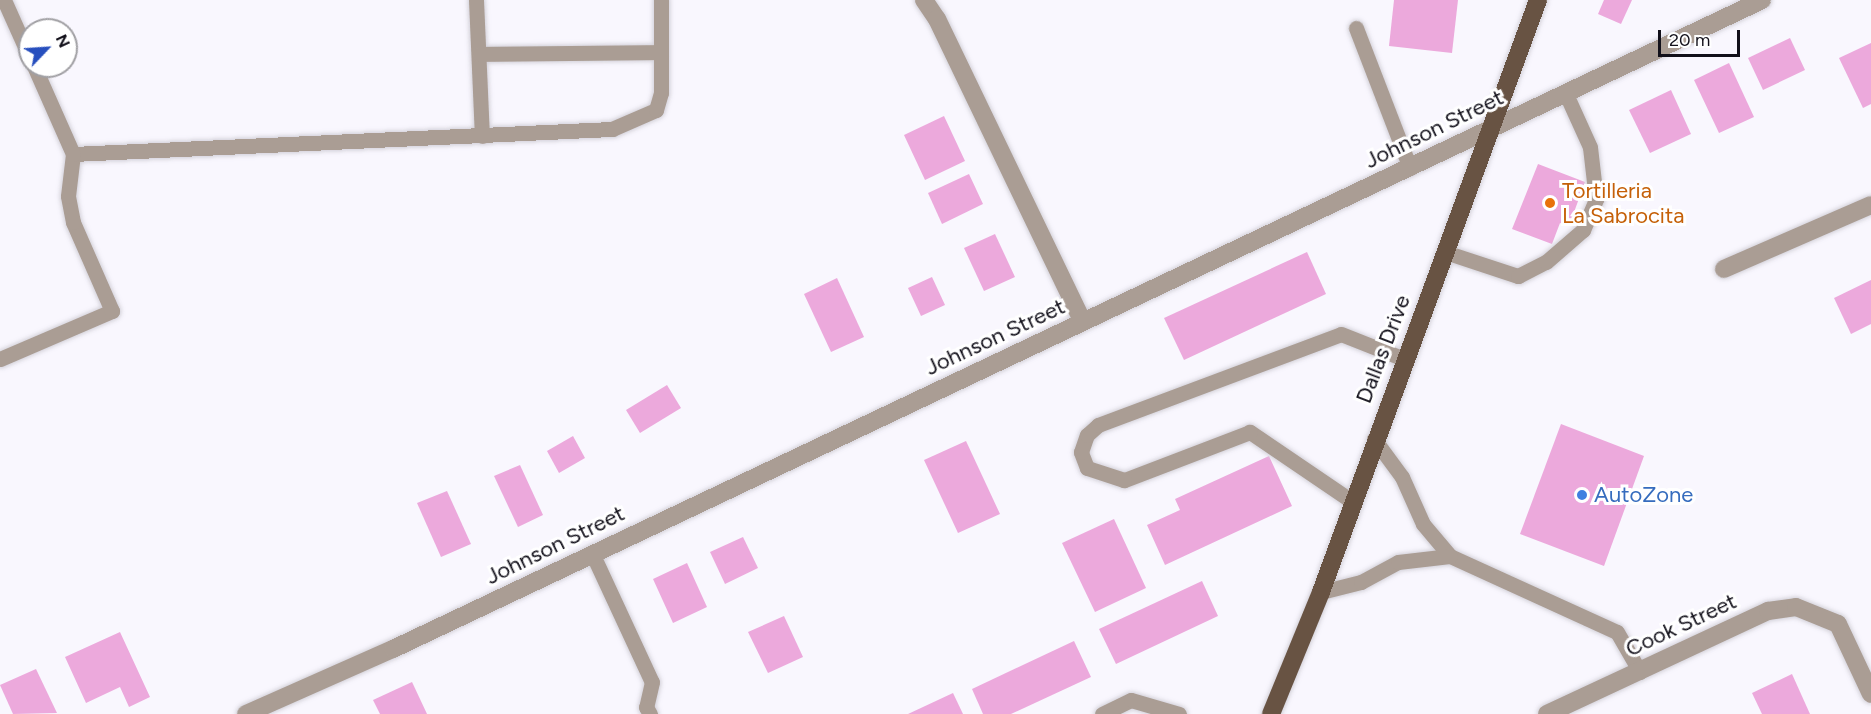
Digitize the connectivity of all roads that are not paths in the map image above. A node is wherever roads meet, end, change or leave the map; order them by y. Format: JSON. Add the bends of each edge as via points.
{"nodes":[{"id":1,"x":4,"y":0,"type":"edge"},
{"id":2,"x":476,"y":0,"type":"edge"},
{"id":3,"x":661,"y":0,"type":"edge"},
{"id":4,"x":924,"y":0,"type":"edge"},
{"id":5,"x":1538,"y":0,"type":"edge"},
{"id":6,"x":1762,"y":0,"type":"edge"},
{"id":7,"x":1356,"y":28,"type":"dead end"},
{"id":8,"x":18,"y":31,"type":"edge"},
{"id":9,"x":661,"y":52,"type":"junction"},
{"id":10,"x":478,"y":54,"type":"junction"},
{"id":11,"x":39,"y":78,"type":"edge"},
{"id":12,"x":1566,"y":94,"type":"junction"},
{"id":13,"x":1490,"y":127,"type":"junction"},
{"id":14,"x":482,"y":136,"type":"junction"},
{"id":15,"x":74,"y":154,"type":"junction"},
{"id":16,"x":1410,"y":168,"type":"junction"},
{"id":17,"x":1871,"y":205,"type":"edge"},
{"id":18,"x":1445,"y":252,"type":"junction"},
{"id":19,"x":1724,"y":269,"type":"dead end"},
{"id":20,"x":1083,"y":322,"type":"junction"},
{"id":21,"x":0,"y":359,"type":"edge"},
{"id":22,"x":1404,"y":359,"type":"junction"},
{"id":23,"x":1374,"y":439,"type":"junction"},
{"id":24,"x":1353,"y":502,"type":"junction"},
{"id":25,"x":592,"y":553,"type":"junction"},
{"id":26,"x":1450,"y":556,"type":"junction"},
{"id":27,"x":1321,"y":592,"type":"junction"},
{"id":28,"x":1640,"y":672,"type":"junction"},
{"id":29,"x":1871,"y":694,"type":"edge"},
{"id":30,"x":271,"y":709,"type":"edge"},
{"id":31,"x":246,"y":714,"type":"edge"},
{"id":32,"x":650,"y":714,"type":"edge"},
{"id":33,"x":1102,"y":714,"type":"edge"},
{"id":34,"x":1179,"y":714,"type":"edge"},
{"id":35,"x":1271,"y":714,"type":"edge"},
{"id":36,"x":1547,"y":714,"type":"edge"}],
"edges":[{"from":1,"to":8,"type":"lane"},
{"from":2,"to":10,"type":"lane"},
{"from":3,"to":9,"type":"lane"},
{"from":4,"to":20,"type":"street","via":[[938,18]]},
{"from":5,"to":13,"type":"main road","name":"Dallas Drive"},
{"from":6,"to":12,"type":"street","name":"Johnson Street"},
{"from":7,"to":16,"type":"lane"},
{"from":9,"to":10,"type":"lane"},
{"from":9,"to":14,"type":"lane","via":[[659,101],[656,110],[642,119],[612,129]]},
{"from":10,"to":14,"type":"lane"},
{"from":11,"to":15,"type":"lane"},
{"from":12,"to":13,"type":"street","name":"Johnson Street"},
{"from":12,"to":18,"type":"lane","via":[[1590,147],[1594,178],[1596,199],[1583,230],[1546,262],[1518,276]]},
{"from":13,"to":16,"type":"street","name":"Johnson Street"},
{"from":13,"to":18,"type":"main road","name":"Dallas Drive"},
{"from":14,"to":15,"type":"lane"},
{"from":15,"to":21,"type":"lane","via":[[68,196],[73,222],[112,311]]},
{"from":16,"to":20,"type":"street","name":"Johnson Street"},
{"from":17,"to":19,"type":"street"},
{"from":18,"to":22,"type":"main road","name":"Dallas Drive"},
{"from":20,"to":25,"type":"street","name":"Johnson Street"},
{"from":22,"to":23,"type":"main road","name":"Dallas Drive"},
{"from":22,"to":24,"type":"lane","via":[[1341,334],[1098,425],[1087,435],[1081,452],[1087,468],[1124,480],[1250,432]]},
{"from":23,"to":24,"type":"main road","name":"Dallas Drive"},
{"from":23,"to":26,"type":"lane","via":[[1402,477],[1423,524]]},
{"from":24,"to":27,"type":"main road","name":"Dallas Drive"},
{"from":25,"to":30,"type":"street","name":"Johnson Street"},
{"from":25,"to":32,"type":"lane","via":[[652,682],[646,706]]},
{"from":26,"to":27,"type":"lane","via":[[1398,562],[1361,582]]},
{"from":26,"to":28,"type":"lane","via":[[1617,632]]},
{"from":27,"to":35,"type":"main road","name":"Dallas Drive"},
{"from":28,"to":29,"type":"street","name":"Cook Street","via":[[1768,611],[1796,607],[1838,624]]},
{"from":28,"to":36,"type":"street","name":"Cook Street"},
{"from":30,"to":31,"type":"street","name":"Johnson Street"},
{"from":33,"to":34,"type":"lane","via":[[1131,700]]}]}
